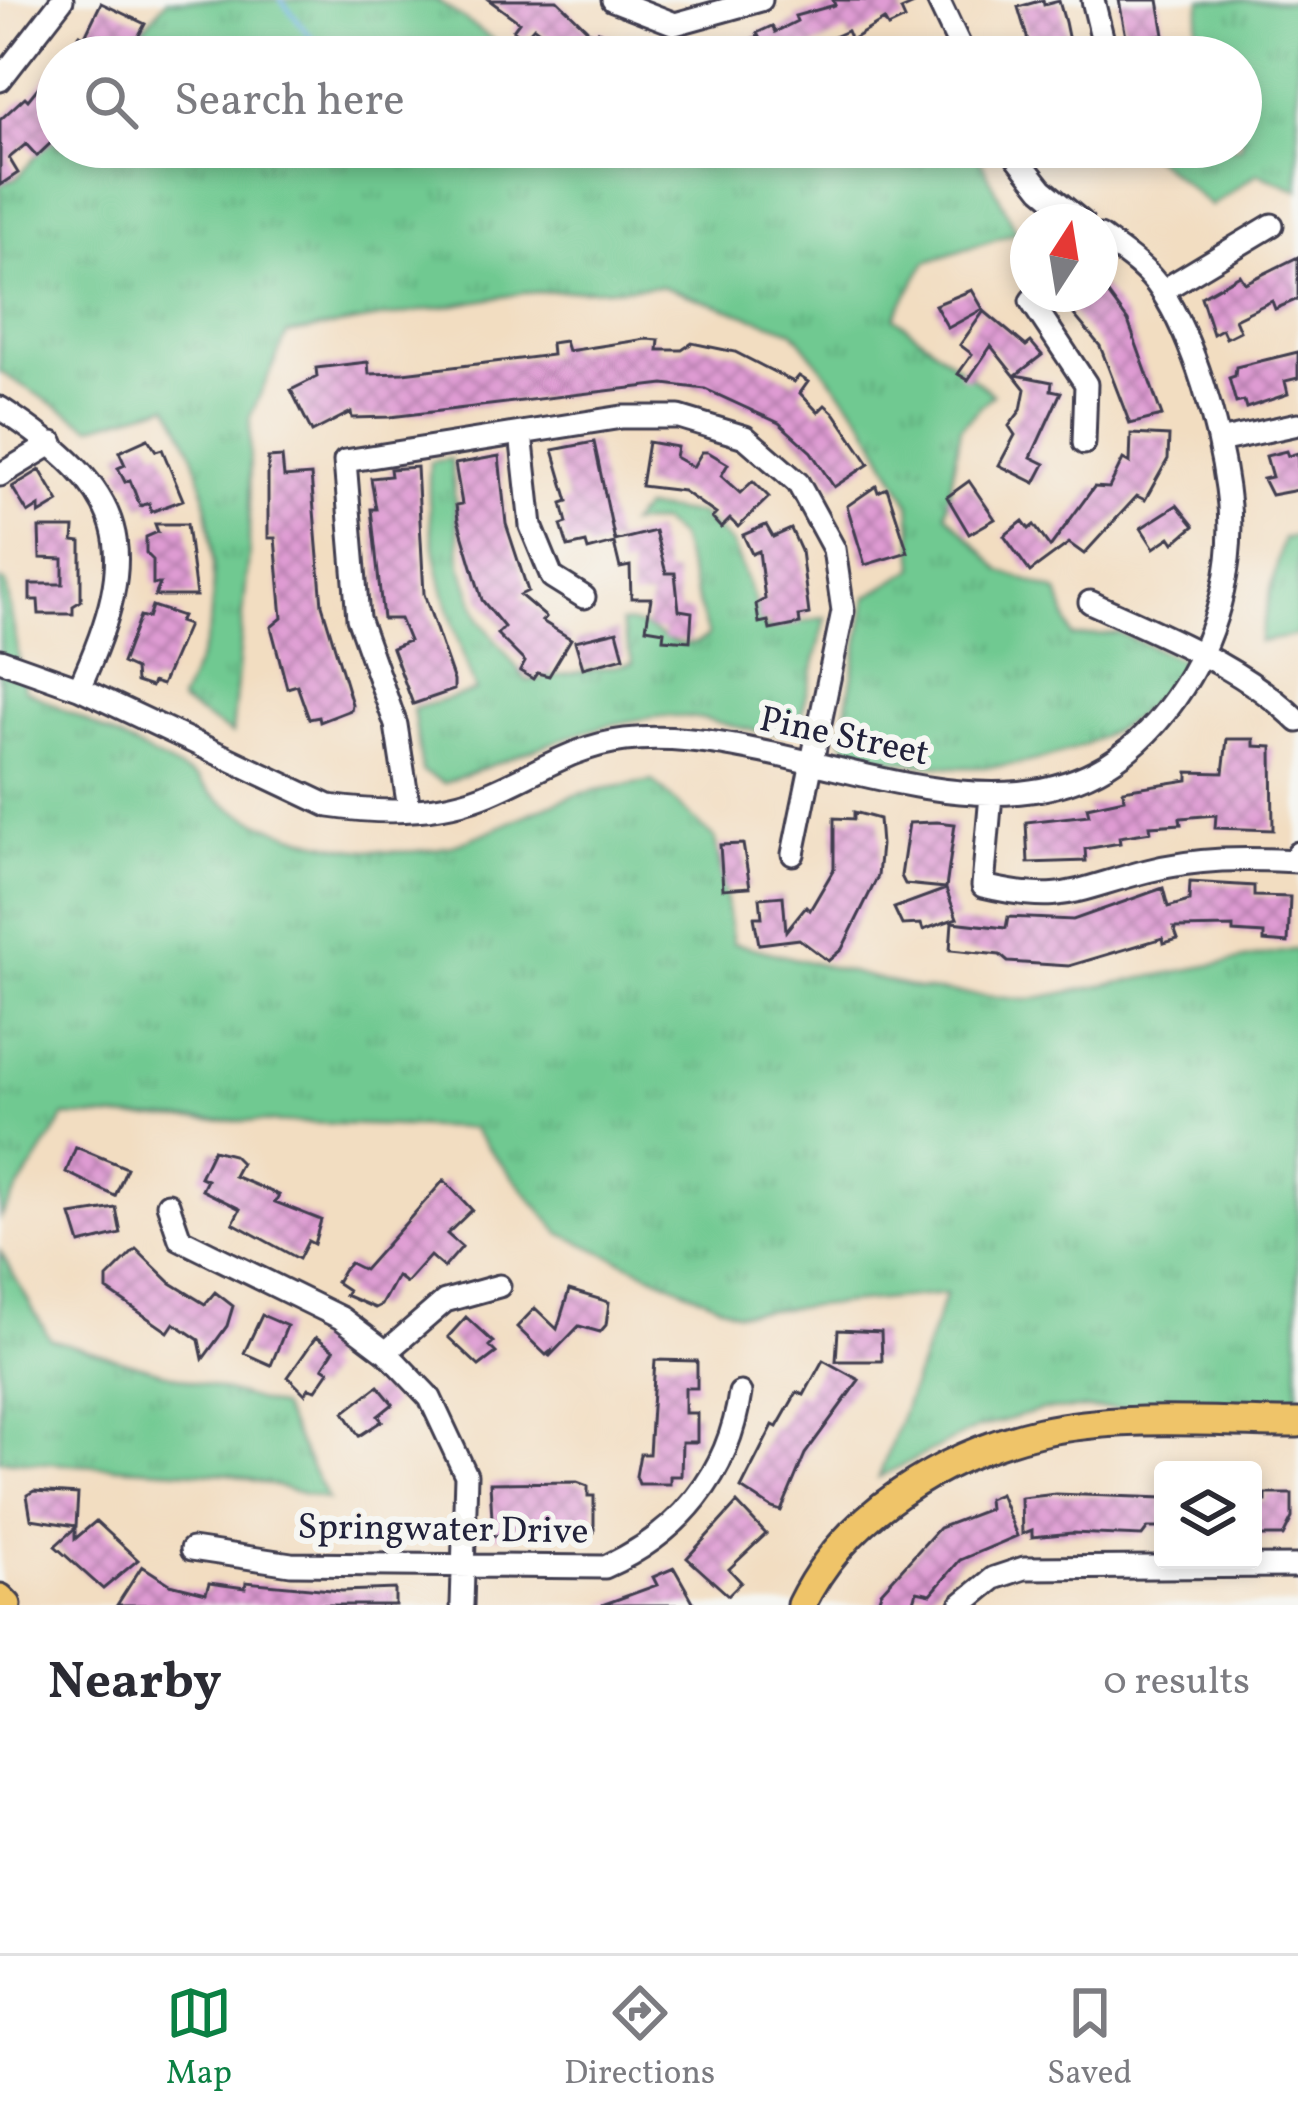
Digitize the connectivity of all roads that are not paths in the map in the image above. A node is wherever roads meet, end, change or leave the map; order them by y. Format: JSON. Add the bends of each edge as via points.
{"nodes":[{"id":1,"x":62,"y":0,"type":"edge"},
{"id":2,"x":613,"y":0,"type":"edge"},
{"id":3,"x":761,"y":0,"type":"edge"},
{"id":4,"x":938,"y":0,"type":"edge"},
{"id":5,"x":1093,"y":0,"type":"edge"},
{"id":6,"x":955,"y":36,"type":"edge"},
{"id":7,"x":1102,"y":36,"type":"edge"},
{"id":8,"x":0,"y":80,"type":"edge"},
{"id":9,"x":1026,"y":168,"type":"edge"},
{"id":10,"x":1060,"y":204,"type":"edge"},
{"id":11,"x":1272,"y":224,"type":"dead end"},
{"id":12,"x":1118,"y":252,"type":"edge"},
{"id":13,"x":1162,"y":291,"type":"junction"},
{"id":14,"x":1038,"y":312,"type":"edge"},
{"id":15,"x":0,"y":407,"type":"edge"},
{"id":16,"x":1298,"y":424,"type":"edge"},
{"id":17,"x":521,"y":433,"type":"junction"},
{"id":18,"x":1219,"y":441,"type":"junction"},
{"id":19,"x":53,"y":443,"type":"junction"},
{"id":20,"x":1084,"y":443,"type":"dead end"},
{"id":21,"x":0,"y":475,"type":"edge"},
{"id":22,"x":584,"y":597,"type":"dead end"},
{"id":23,"x":1090,"y":602,"type":"dead end"},
{"id":24,"x":1203,"y":655,"type":"junction"},
{"id":25,"x":0,"y":660,"type":"edge"},
{"id":26,"x":80,"y":688,"type":"junction"},
{"id":27,"x":1298,"y":721,"type":"edge"},
{"id":28,"x":813,"y":766,"type":"junction"},
{"id":29,"x":991,"y":795,"type":"junction"},
{"id":30,"x":409,"y":809,"type":"junction"},
{"id":31,"x":1298,"y":853,"type":"edge"},
{"id":32,"x":793,"y":854,"type":"dead end"},
{"id":33,"x":168,"y":1204,"type":"dead end"},
{"id":34,"x":499,"y":1286,"type":"dead end"},
{"id":35,"x":386,"y":1352,"type":"junction"},
{"id":36,"x":740,"y":1393,"type":"dead end"},
{"id":37,"x":1298,"y":1423,"type":"edge"},
{"id":38,"x":192,"y":1549,"type":"dead end"},
{"id":39,"x":1298,"y":1565,"type":"edge"},
{"id":40,"x":464,"y":1568,"type":"junction"},
{"id":41,"x":0,"y":1598,"type":"edge"},
{"id":42,"x":8,"y":1605,"type":"edge"},
{"id":43,"x":462,"y":1605,"type":"edge"},
{"id":44,"x":801,"y":1605,"type":"edge"},
{"id":45,"x":961,"y":1605,"type":"edge"}],
"edges":[{"from":1,"to":8,"type":"street"},
{"from":2,"to":3,"type":"street","via":[[675,24]]},
{"from":4,"to":6,"type":"street"},
{"from":5,"to":7,"type":"street"},
{"from":9,"to":10,"type":"street"},
{"from":11,"to":13,"type":"street"},
{"from":12,"to":13,"type":"street","name":"Pine Street"},
{"from":13,"to":18,"type":"street","name":"Pine Street"},
{"from":14,"to":20,"type":"street","via":[[1086,384]]},
{"from":15,"to":19,"type":"street"},
{"from":16,"to":18,"type":"street"},
{"from":17,"to":22,"type":"street","via":[[531,526],[551,577]]},
{"from":17,"to":28,"type":"street","via":[[679,417],[745,437],[798,483],[835,548],[843,611]]},
{"from":17,"to":30,"type":"street","via":[[346,461],[358,618],[396,725]]},
{"from":18,"to":24,"type":"street","name":"Pine Street","via":[[1232,535]]},
{"from":19,"to":21,"type":"street"},
{"from":19,"to":26,"type":"street","via":[[104,497],[118,556],[104,633]]},
{"from":23,"to":24,"type":"street"},
{"from":24,"to":27,"type":"street","via":[[1274,697]]},
{"from":24,"to":29,"type":"street","name":"Pine Street","via":[[1172,704],[1120,753],[1038,789]]},
{"from":25,"to":26,"type":"street","name":"Pine Street"},
{"from":26,"to":30,"type":"street","name":"Pine Street","via":[[329,806]]},
{"from":28,"to":29,"type":"street","name":"Pine Street","via":[[884,784]]},
{"from":28,"to":30,"type":"street","name":"Pine Street","via":[[700,740],[625,740],[565,754],[478,798]]},
{"from":28,"to":32,"type":"street"},
{"from":29,"to":31,"type":"street","via":[[982,886],[1025,896],[1073,896],[1148,871],[1229,857],[1297,861]]},
{"from":33,"to":35,"type":"street","via":[[180,1239],[341,1318]]},
{"from":34,"to":35,"type":"street","via":[[445,1301]]},
{"from":35,"to":40,"type":"street","via":[[430,1398],[466,1474]]},
{"from":36,"to":40,"type":"street","name":"Springwater Drive","via":[[735,1433],[683,1517],[649,1547],[605,1567]]},
{"from":37,"to":44,"type":"main road","via":[[1040,1432],[956,1461],[856,1530]]},
{"from":38,"to":40,"type":"street","name":"Springwater Drive","via":[[291,1564]]},
{"from":39,"to":45,"type":"street","via":[[1024,1568],[994,1578]]},
{"from":40,"to":43,"type":"street"},
{"from":41,"to":42,"type":"main road"}]}
